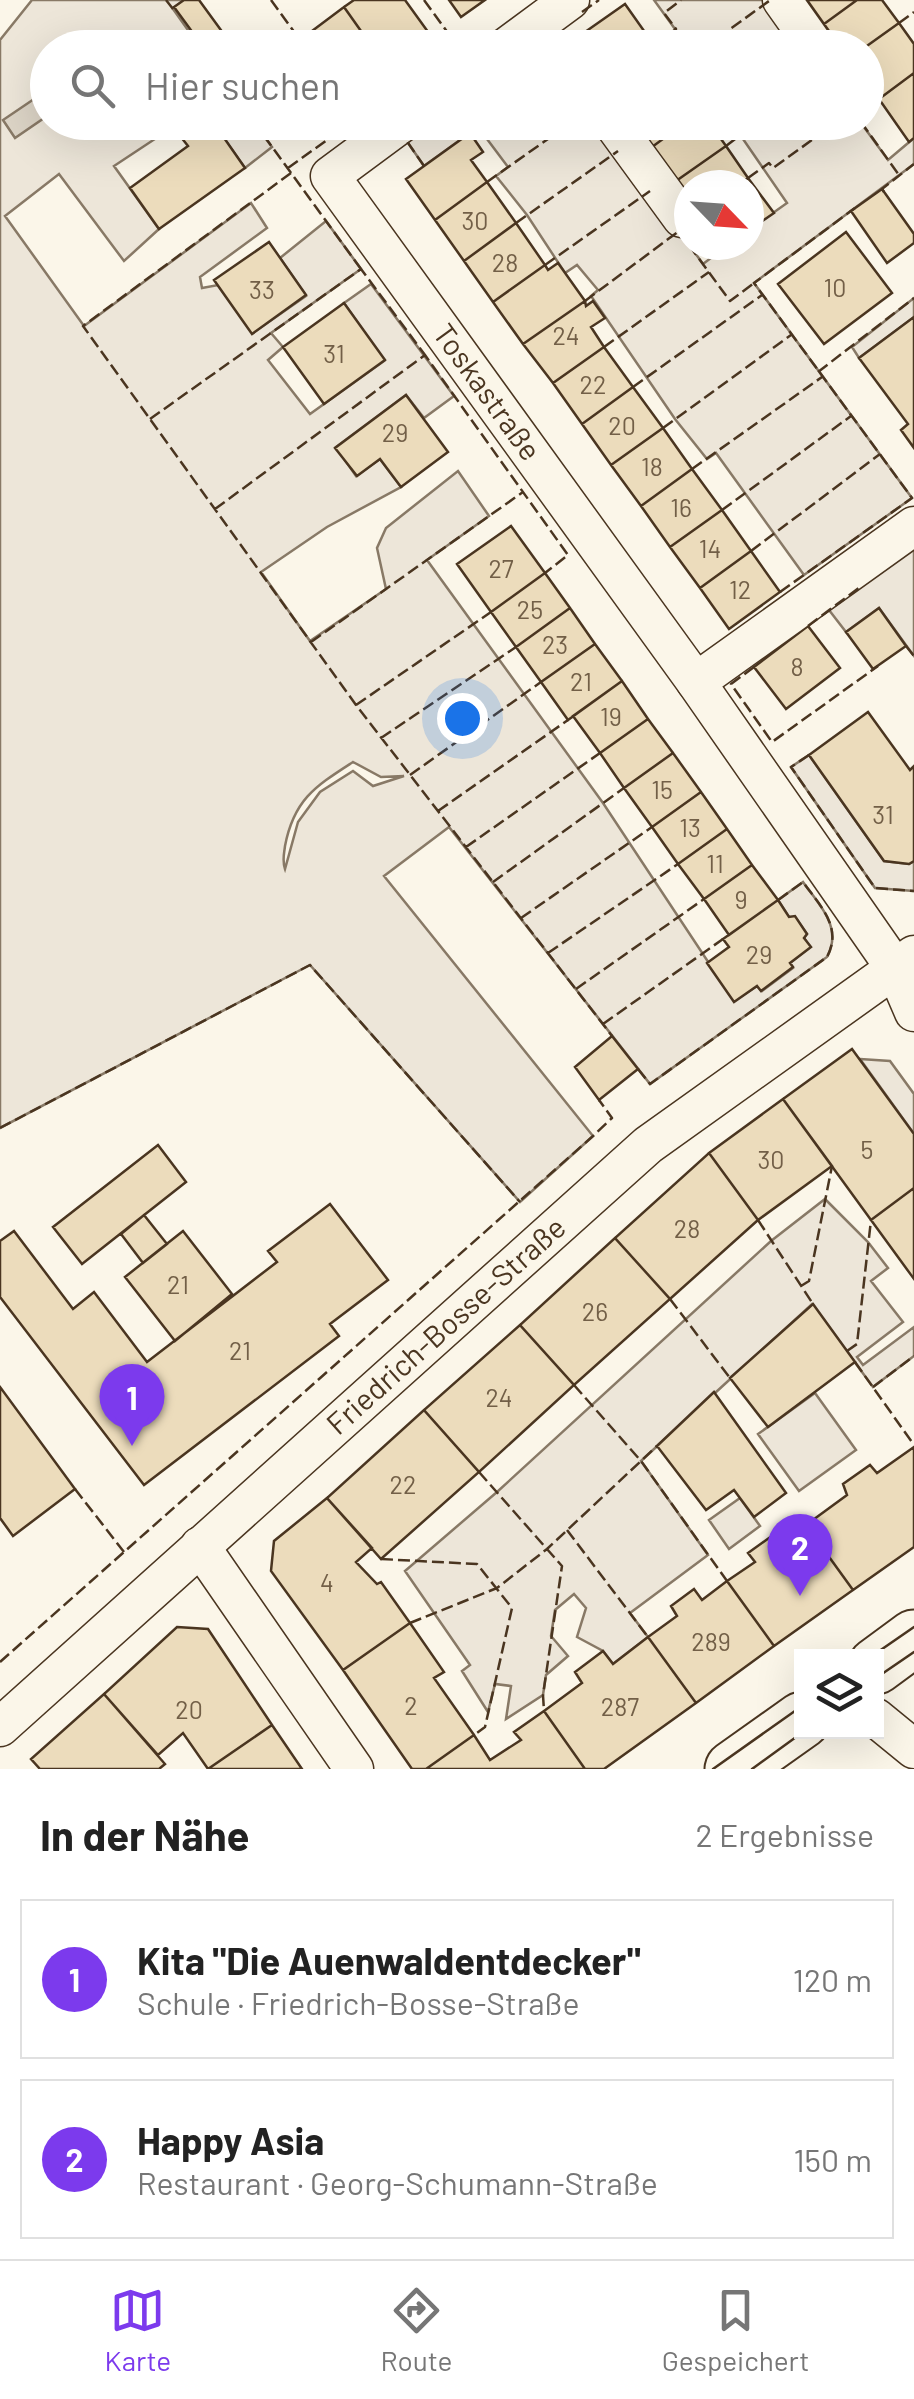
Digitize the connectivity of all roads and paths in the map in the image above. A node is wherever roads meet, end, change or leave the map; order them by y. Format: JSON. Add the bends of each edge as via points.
{"nodes":[{"id":1,"x":570,"y":0,"type":"edge"},
{"id":2,"x":782,"y":0,"type":"edge"},
{"id":3,"x":551,"y":30,"type":"edge"},
{"id":4,"x":803,"y":30,"type":"edge"},
{"id":5,"x":379,"y":140,"type":"edge"},
{"id":6,"x":625,"y":140,"type":"edge"},
{"id":7,"x":674,"y":207,"type":"edge"},
{"id":8,"x":914,"y":526,"type":"edge"},
{"id":9,"x":696,"y":682,"type":"junction"},
{"id":10,"x":905,"y":962,"type":"edge"},
{"id":11,"x":914,"y":1012,"type":"edge"},
{"id":12,"x":200,"y":1546,"type":"junction"},
{"id":13,"x":914,"y":1638,"type":"edge"},
{"id":14,"x":884,"y":1660,"type":"edge"},
{"id":15,"x":884,"y":1725,"type":"edge"},
{"id":16,"x":794,"y":1726,"type":"edge"},
{"id":17,"x":0,"y":1727,"type":"edge"},
{"id":18,"x":914,"y":1749,"type":"edge"},
{"id":19,"x":354,"y":1769,"type":"edge"},
{"id":20,"x":733,"y":1769,"type":"edge"}],
"edges":[{"from":1,"to":3,"type":"street"},
{"from":2,"to":4,"type":"street"},
{"from":5,"to":9,"type":"street","name":"Toskastraße","via":[[330,176]]},
{"from":6,"to":7,"type":"street"},
{"from":8,"to":9,"type":"street"},
{"from":9,"to":10,"type":"street","name":"Toskastraße"},
{"from":10,"to":11,"type":"street","name":"Toskastraße"},
{"from":10,"to":12,"type":"street","name":"Friedrich-Bosse-Straße","via":[[648,1145]]},
{"from":12,"to":17,"type":"street","name":"Friedrich-Bosse-Straße"},
{"from":12,"to":19,"type":"street"},
{"from":13,"to":14,"type":"main road"},
{"from":15,"to":18,"type":"street"},
{"from":16,"to":20,"type":"main road"}]}
